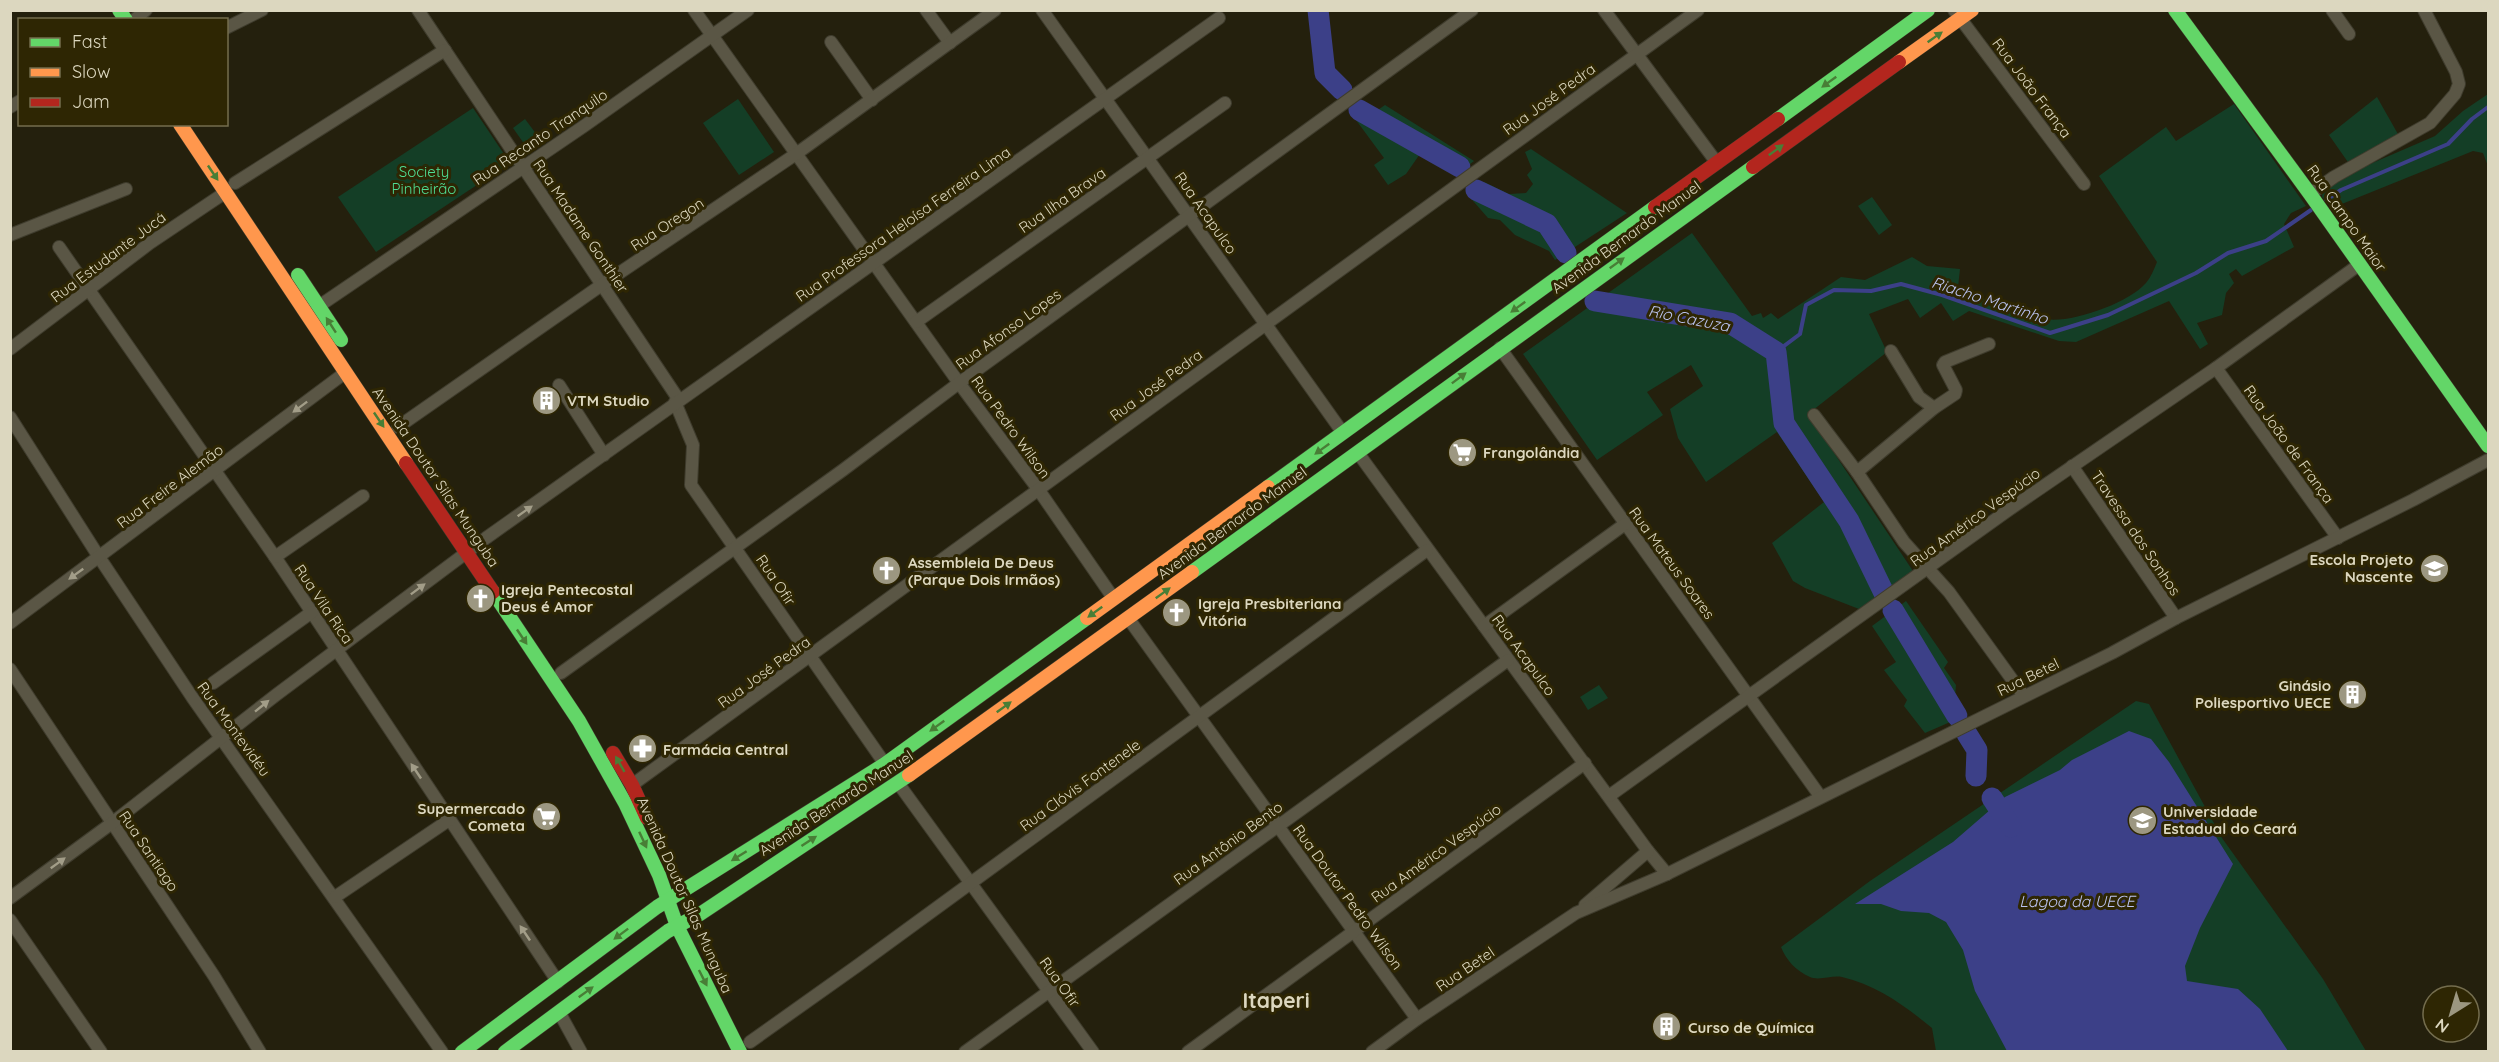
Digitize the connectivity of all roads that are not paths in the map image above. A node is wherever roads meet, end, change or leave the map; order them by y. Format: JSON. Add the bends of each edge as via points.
{"nodes":[{"id":1,"x":262,"y":10,"type":"edge"},
{"id":2,"x":418,"y":10,"type":"edge"},
{"id":3,"x":694,"y":10,"type":"edge"},
{"id":4,"x":748,"y":10,"type":"edge"},
{"id":5,"x":926,"y":10,"type":"edge"},
{"id":6,"x":995,"y":10,"type":"edge"},
{"id":7,"x":1042,"y":10,"type":"edge"},
{"id":8,"x":1472,"y":10,"type":"edge"},
{"id":9,"x":1604,"y":10,"type":"edge"},
{"id":10,"x":1698,"y":10,"type":"edge"},
{"id":11,"x":1928,"y":10,"type":"edge"},
{"id":12,"x":2175,"y":10,"type":"edge"},
{"id":13,"x":2332,"y":10,"type":"edge"},
{"id":14,"x":2424,"y":10,"type":"edge"},
{"id":15,"x":1963,"y":13,"type":"edge"},
{"id":16,"x":1219,"y":18,"type":"dead end"},
{"id":17,"x":228,"y":27,"type":"edge"},
{"id":18,"x":2349,"y":34,"type":"dead end"},
{"id":19,"x":712,"y":35,"type":"junction"},
{"id":20,"x":831,"y":42,"type":"dead end"},
{"id":21,"x":950,"y":43,"type":"junction"},
{"id":22,"x":446,"y":50,"type":"junction"},
{"id":23,"x":1636,"y":53,"type":"junction"},
{"id":24,"x":1862,"y":58,"type":"junction"},
{"id":25,"x":1876,"y":78,"type":"junction"},
{"id":26,"x":1106,"y":98,"type":"junction"},
{"id":27,"x":872,"y":100,"type":"junction"},
{"id":28,"x":1225,"y":104,"type":"dead end"},
{"id":29,"x":182,"y":126,"type":"edge"},
{"id":30,"x":197,"y":126,"type":"edge"},
{"id":31,"x":796,"y":154,"type":"junction"},
{"id":32,"x":1148,"y":158,"type":"junction"},
{"id":33,"x":1717,"y":163,"type":"junction"},
{"id":34,"x":523,"y":167,"type":"junction"},
{"id":35,"x":2084,"y":184,"type":"dead end"},
{"id":36,"x":230,"y":188,"type":"junction"},
{"id":37,"x":126,"y":189,"type":"dead end"},
{"id":38,"x":2310,"y":194,"type":"junction"},
{"id":39,"x":1189,"y":215,"type":"junction"},
{"id":40,"x":10,"y":235,"type":"edge"},
{"id":41,"x":59,"y":247,"type":"dead end"},
{"id":42,"x":874,"y":262,"type":"junction"},
{"id":43,"x":2360,"y":264,"type":"junction"},
{"id":44,"x":603,"y":284,"type":"junction"},
{"id":45,"x":88,"y":291,"type":"junction"},
{"id":46,"x":319,"y":306,"type":"junction"},
{"id":47,"x":916,"y":322,"type":"junction"},
{"id":48,"x":1266,"y":324,"type":"junction"},
{"id":49,"x":1989,"y":344,"type":"dead end"},
{"id":50,"x":1500,"y":348,"type":"junction"},
{"id":51,"x":10,"y":350,"type":"edge"},
{"id":52,"x":1891,"y":351,"type":"dead end"},
{"id":53,"x":350,"y":362,"type":"junction"},
{"id":54,"x":2216,"y":368,"type":"junction"},
{"id":55,"x":1420,"y":378,"type":"junction"},
{"id":56,"x":959,"y":383,"type":"junction"},
{"id":57,"x":559,"y":385,"type":"dead end"},
{"id":58,"x":1436,"y":395,"type":"junction"},
{"id":59,"x":677,"y":401,"type":"junction"},
{"id":60,"x":1382,"y":406,"type":"junction"},
{"id":61,"x":1935,"y":408,"type":"junction"},
{"id":62,"x":1815,"y":416,"type":"dead end"},
{"id":63,"x":10,"y":417,"type":"edge"},
{"id":64,"x":1395,"y":425,"type":"junction"},
{"id":65,"x":398,"y":427,"type":"junction"},
{"id":66,"x":1343,"y":434,"type":"junction"},
{"id":67,"x":2488,"y":446,"type":"edge"},
{"id":68,"x":1358,"y":453,"type":"junction"},
{"id":69,"x":604,"y":455,"type":"junction"},
{"id":70,"x":2488,"y":460,"type":"edge"},
{"id":71,"x":2072,"y":466,"type":"junction"},
{"id":72,"x":1857,"y":472,"type":"junction"},
{"id":73,"x":214,"y":473,"type":"junction"},
{"id":74,"x":1038,"y":489,"type":"junction"},
{"id":75,"x":363,"y":496,"type":"dead end"},
{"id":76,"x":1625,"y":524,"type":"junction"},
{"id":77,"x":2338,"y":538,"type":"junction"},
{"id":78,"x":735,"y":546,"type":"junction"},
{"id":79,"x":472,"y":549,"type":"junction"},
{"id":80,"x":1427,"y":550,"type":"junction"},
{"id":81,"x":99,"y":557,"type":"junction"},
{"id":82,"x":275,"y":557,"type":"junction"},
{"id":83,"x":1929,"y":569,"type":"junction"},
{"id":84,"x":1113,"y":599,"type":"junction"},
{"id":85,"x":312,"y":612,"type":"junction"},
{"id":86,"x":1128,"y":618,"type":"junction"},
{"id":87,"x":2176,"y":618,"type":"junction"},
{"id":88,"x":10,"y":623,"type":"edge"},
{"id":89,"x":1484,"y":626,"type":"junction"},
{"id":90,"x":338,"y":650,"type":"junction"},
{"id":91,"x":810,"y":657,"type":"junction"},
{"id":92,"x":1508,"y":660,"type":"junction"},
{"id":93,"x":10,"y":669,"type":"edge"},
{"id":94,"x":561,"y":673,"type":"junction"},
{"id":95,"x":213,"y":683,"type":"dead end"},
{"id":96,"x":1750,"y":695,"type":"junction"},
{"id":97,"x":2024,"y":696,"type":"junction"},
{"id":98,"x":1200,"y":718,"type":"junction"},
{"id":99,"x":223,"y":738,"type":"junction"},
{"id":100,"x":1585,"y":763,"type":"junction"},
{"id":101,"x":885,"y":764,"type":"junction"},
{"id":102,"x":898,"y":783,"type":"junction"},
{"id":103,"x":632,"y":785,"type":"junction"},
{"id":104,"x":1609,"y":796,"type":"junction"},
{"id":105,"x":1820,"y":796,"type":"junction"},
{"id":106,"x":449,"y":820,"type":"junction"},
{"id":107,"x":112,"y":823,"type":"junction"},
{"id":108,"x":1278,"y":826,"type":"junction"},
{"id":109,"x":1648,"y":851,"type":"junction"},
{"id":110,"x":1667,"y":874,"type":"junction"},
{"id":111,"x":970,"y":884,"type":"junction"},
{"id":112,"x":335,"y":897,"type":"junction"},
{"id":113,"x":674,"y":897,"type":"junction"},
{"id":114,"x":10,"y":898,"type":"edge"},
{"id":115,"x":1576,"y":913,"type":"junction"},
{"id":116,"x":10,"y":920,"type":"edge"},
{"id":117,"x":684,"y":923,"type":"junction"},
{"id":118,"x":1355,"y":931,"type":"junction"},
{"id":119,"x":558,"y":982,"type":"junction"},
{"id":120,"x":1049,"y":992,"type":"junction"},
{"id":121,"x":559,"y":1012,"type":"junction"},
{"id":122,"x":1417,"y":1019,"type":"junction"},
{"id":123,"x":748,"y":1048,"type":"edge"},
{"id":124,"x":101,"y":1052,"type":"edge"},
{"id":125,"x":260,"y":1052,"type":"edge"},
{"id":126,"x":442,"y":1052,"type":"edge"},
{"id":127,"x":462,"y":1052,"type":"edge"},
{"id":128,"x":505,"y":1052,"type":"edge"},
{"id":129,"x":581,"y":1052,"type":"edge"},
{"id":130,"x":965,"y":1052,"type":"edge"},
{"id":131,"x":1093,"y":1052,"type":"edge"},
{"id":132,"x":1188,"y":1052,"type":"edge"},
{"id":133,"x":1372,"y":1052,"type":"edge"}],
"edges":[{"from":1,"to":17,"type":"street"},
{"from":2,"to":22,"type":"street","name":"Rua Madame Gonthier"},
{"from":3,"to":19,"type":"street","name":"Rua Pedro Wilson"},
{"from":4,"to":19,"type":"street","name":"Rua Recanto Tranquilo"},
{"from":5,"to":21,"type":"street"},
{"from":6,"to":21,"type":"street","name":"Rua Oregon"},
{"from":7,"to":26,"type":"street","name":"Rua Acapulco"},
{"from":8,"to":39,"type":"street","name":"Rua Afonso Lopes"},
{"from":9,"to":23,"type":"street"},
{"from":10,"to":23,"type":"street","name":"Rua José Pedra"},
{"from":11,"to":24,"type":"main road","name":"Avenida Bernardo Manuel"},
{"from":12,"to":38,"type":"main road","name":"Rua Campo Maior"},
{"from":13,"to":18,"type":"street"},
{"from":14,"to":38,"type":"street","via":[[2456,72],[2458,89],[2430,123]]},
{"from":25,"to":15,"type":"main road","name":"Avenida Bernardo Manuel","one_way":true},
{"from":15,"to":35,"type":"street","name":"Rua João França"},
{"from":16,"to":26,"type":"street","name":"Rua Professora Heloísa Ferreira Lima"},
{"from":19,"to":31,"type":"street","name":"Rua Pedro Wilson"},
{"from":19,"to":34,"type":"street","name":"Rua Recanto Tranquilo"},
{"from":20,"to":27,"type":"street"},
{"from":21,"to":27,"type":"street","name":"Rua Oregon"},
{"from":22,"to":34,"type":"street","name":"Rua Madame Gonthier"},
{"from":22,"to":36,"type":"street","name":"Rua Estudante Jucá"},
{"from":23,"to":33,"type":"street"},
{"from":23,"to":48,"type":"street","name":"Rua José Pedra"},
{"from":24,"to":25,"type":"main road"},
{"from":24,"to":33,"type":"main road","name":"Avenida Bernardo Manuel","one_way":true},
{"from":50,"to":25,"type":"main road","name":"Avenida Bernardo Manuel","one_way":true},
{"from":26,"to":32,"type":"street","name":"Rua Acapulco"},
{"from":26,"to":42,"type":"street","name":"Rua Professora Heloísa Ferreira Lima"},
{"from":27,"to":31,"type":"street","name":"Rua Oregon"},
{"from":28,"to":32,"type":"street","name":"Rua Ilha Brava"},
{"from":29,"to":36,"type":"main road","name":"Avenida Doutor Silas Munguba","one_way":true},
{"from":30,"to":36,"type":"main road","name":"Avenida Doutor Silas Munguba"},
{"from":31,"to":42,"type":"street","name":"Rua Pedro Wilson"},
{"from":31,"to":44,"type":"street","name":"Rua Oregon"},
{"from":32,"to":39,"type":"street","name":"Rua Acapulco"},
{"from":32,"to":47,"type":"street","name":"Rua Ilha Brava"},
{"from":33,"to":55,"type":"main road","name":"Avenida Bernardo Manuel","one_way":true},
{"from":34,"to":44,"type":"street","name":"Rua Madame Gonthier"},
{"from":34,"to":46,"type":"street","name":"Rua Recanto Tranquilo"},
{"from":36,"to":45,"type":"street","name":"Rua Estudante Jucá"},
{"from":36,"to":46,"type":"main road","name":"Avenida Doutor Silas Munguba","via":[[284,254]]},
{"from":36,"to":53,"type":"main road","name":"Avenida Doutor Silas Munguba"},
{"from":37,"to":40,"type":"street"},
{"from":38,"to":43,"type":"main road","name":"Rua Campo Maior"},
{"from":39,"to":48,"type":"street","name":"Rua Acapulco"},
{"from":39,"to":56,"type":"street","name":"Rua Afonso Lopes"},
{"from":41,"to":45,"type":"street","name":"Rua Vila Rica"},
{"from":42,"to":47,"type":"street","name":"Rua Pedro Wilson"},
{"from":42,"to":59,"type":"street","name":"Rua Professora Heloísa Ferreira Lima"},
{"from":43,"to":54,"type":"street","name":"Rua Américo Vespúcio"},
{"from":43,"to":67,"type":"main road","name":"Rua Campo Maior"},
{"from":44,"to":59,"type":"street","name":"Rua Madame Gonthier"},
{"from":44,"to":65,"type":"street","name":"Rua Oregon"},
{"from":45,"to":51,"type":"street","name":"Rua Estudante Jucá"},
{"from":45,"to":73,"type":"street","name":"Rua Vila Rica"},
{"from":53,"to":46,"type":"main road","name":"Avenida Doutor Silas Munguba","one_way":true},
{"from":47,"to":56,"type":"street","name":"Rua Pedro Wilson"},
{"from":48,"to":66,"type":"street","name":"Rua Acapulco"},
{"from":48,"to":74,"type":"street","name":"Rua José Pedra"},
{"from":49,"to":61,"type":"street","via":[[1945,362],[1955,392]]},
{"from":58,"to":50,"type":"main road","name":"Avenida Bernardo Manuel","one_way":true},
{"from":50,"to":76,"type":"street","name":"Rua Mateus Soares"},
{"from":52,"to":61,"type":"street","via":[[1919,397]]},
{"from":53,"to":65,"type":"main road","name":"Avenida Doutor Silas Munguba"},
{"from":53,"to":73,"type":"street","name":"Rua Freire Alemão","one_way":true},
{"from":53,"to":79,"type":"main road","name":"Avenida Doutor Silas Munguba","one_way":true},
{"from":54,"to":71,"type":"street","name":"Rua Américo Vespúcio"},
{"from":54,"to":77,"type":"street","name":"Rua João de França"},
{"from":55,"to":58,"type":"main road","via":[[1424,392]]},
{"from":55,"to":60,"type":"main road","name":"Avenida Bernardo Manuel"},
{"from":56,"to":74,"type":"street","name":"Rua Pedro Wilson"},
{"from":56,"to":78,"type":"street","name":"Rua Afonso Lopes"},
{"from":57,"to":69,"type":"street"},
{"from":58,"to":64,"type":"main road","name":"Avenida Bernardo Manuel"},
{"from":59,"to":69,"type":"street","name":"Rua Professora Heloísa Ferreira Lima"},
{"from":59,"to":78,"type":"street","name":"Rua Ofir","via":[[693,445],[691,485]]},
{"from":60,"to":64,"type":"main road","via":[[1394,412]]},
{"from":60,"to":66,"type":"main road","name":"Avenida Bernardo Manuel"},
{"from":61,"to":72,"type":"street"},
{"from":62,"to":72,"type":"street"},
{"from":63,"to":81,"type":"street","name":"Rua Montevidéu"},
{"from":64,"to":68,"type":"main road","name":"Avenida Bernardo Manuel"},
{"from":65,"to":79,"type":"main road","name":"Avenida Doutor Silas Munguba"},
{"from":66,"to":84,"type":"main road","name":"Avenida Bernardo Manuel","one_way":true},
{"from":68,"to":80,"type":"street","name":"Rua Acapulco"},
{"from":86,"to":68,"type":"main road","name":"Avenida Bernardo Manuel","one_way":true},
{"from":79,"to":69,"type":"street","name":"Rua Professora Heloísa Ferreira Lima","one_way":true},
{"from":70,"to":77,"type":"street","name":"Rua Betel"},
{"from":71,"to":83,"type":"street","name":"Rua Américo Vespúcio"},
{"from":71,"to":87,"type":"street","name":"Travessa dos Sonhos"},
{"from":72,"to":83,"type":"street","via":[[1904,542]]},
{"from":73,"to":81,"type":"street","name":"Rua Freire Alemão"},
{"from":73,"to":82,"type":"street","name":"Rua Vila Rica"},
{"from":74,"to":84,"type":"street","name":"Rua Pedro Wilson"},
{"from":74,"to":91,"type":"street","name":"Rua José Pedra"},
{"from":75,"to":82,"type":"street"},
{"from":76,"to":89,"type":"street"},
{"from":76,"to":96,"type":"street","name":"Rua Mateus Soares"},
{"from":77,"to":87,"type":"street","name":"Rua Betel"},
{"from":78,"to":91,"type":"street","name":"Rua Ofir"},
{"from":78,"to":94,"type":"street","name":"Rua Afonso Lopes"},
{"from":90,"to":79,"type":"street","name":"Rua Professora Heloísa Ferreira Lima","one_way":true},
{"from":79,"to":94,"type":"main road","name":"Avenida Doutor Silas Munguba"},
{"from":79,"to":113,"type":"main road","name":"Avenida Doutor Silas Munguba","one_way":true,"via":[[609,770],[659,875]]},
{"from":80,"to":89,"type":"street","name":"Rua Acapulco"},
{"from":80,"to":98,"type":"street","name":"Rua Clóvis Fontenele"},
{"from":81,"to":88,"type":"street","name":"Rua Freire Alemão","one_way":true},
{"from":81,"to":99,"type":"street","name":"Rua Montevidéu"},
{"from":82,"to":85,"type":"street","name":"Rua Vila Rica"},
{"from":83,"to":96,"type":"street","name":"Rua Américo Vespúcio"},
{"from":83,"to":97,"type":"street"},
{"from":84,"to":101,"type":"main road","name":"Avenida Bernardo Manuel","one_way":true},
{"from":85,"to":90,"type":"street","name":"Rua Vila Rica"},
{"from":85,"to":95,"type":"street"},
{"from":86,"to":98,"type":"street","name":"Rua Doutor Pedro Wilson"},
{"from":102,"to":86,"type":"main road","name":"Avenida Bernardo Manuel","one_way":true},
{"from":87,"to":97,"type":"street","name":"Rua Betel"},
{"from":89,"to":92,"type":"street","name":"Rua Acapulco"},
{"from":99,"to":90,"type":"street","name":"Rua Professora Heloísa Ferreira Lima","one_way":true},
{"from":106,"to":90,"type":"street","name":"Rua Vila Rica","one_way":true},
{"from":91,"to":101,"type":"street","name":"Rua Ofir"},
{"from":91,"to":103,"type":"street","name":"Rua José Pedra"},
{"from":92,"to":100,"type":"street","name":"Rua Acapulco"},
{"from":92,"to":108,"type":"street","name":"Rua Antônio Bento"},
{"from":93,"to":107,"type":"street","name":"Rua Santiago"},
{"from":103,"to":94,"type":"main road","name":"Avenida Doutor Silas Munguba","one_way":true},
{"from":96,"to":104,"type":"street","name":"Rua Américo Vespúcio"},
{"from":96,"to":105,"type":"street","name":"Rua Mateus Soares"},
{"from":97,"to":105,"type":"street","name":"Rua Betel"},
{"from":98,"to":108,"type":"street","name":"Rua Doutor Pedro Wilson"},
{"from":98,"to":111,"type":"street","name":"Rua Clóvis Fontenele"},
{"from":99,"to":107,"type":"street","name":"Rua Professora Heloísa Ferreira Lima"},
{"from":99,"to":112,"type":"street","name":"Rua Montevidéu"},
{"from":100,"to":104,"type":"street","name":"Rua Acapulco"},
{"from":100,"to":118,"type":"street","name":"Rua Américo Vespúcio"},
{"from":101,"to":113,"type":"main road","name":"Avenida Bernardo Manuel","one_way":true},
{"from":102,"to":111,"type":"street","name":"Rua Ofir"},
{"from":117,"to":102,"type":"main road","name":"Avenida Bernardo Manuel","one_way":true},
{"from":103,"to":113,"type":"main road","name":"Avenida Doutor Silas Munguba"},
{"from":104,"to":109,"type":"street","name":"Rua Acapulco"},
{"from":105,"to":110,"type":"street","name":"Rua Betel"},
{"from":106,"to":112,"type":"street"},
{"from":119,"to":106,"type":"street","name":"Rua Vila Rica","one_way":true},
{"from":114,"to":107,"type":"street","name":"Rua Professora Heloísa Ferreira Lima","one_way":true},
{"from":107,"to":125,"type":"street","name":"Rua Santiago"},
{"from":108,"to":118,"type":"street","name":"Rua Doutor Pedro Wilson"},
{"from":108,"to":120,"type":"street","name":"Rua Antônio Bento"},
{"from":109,"to":110,"type":"street","name":"Rua Acapulco"},
{"from":109,"to":115,"type":"street","name":"Rua Betel"},
{"from":110,"to":115,"type":"street","name":"Rua Betel"},
{"from":111,"to":120,"type":"street","name":"Rua Ofir"},
{"from":111,"to":123,"type":"street","name":"Rua Clóvis Fontenele"},
{"from":112,"to":126,"type":"street","name":"Rua Montevidéu"},
{"from":113,"to":117,"type":"main road","name":"Avenida Doutor Silas Munguba"},
{"from":113,"to":119,"type":"main road","name":"Avenida Bernardo Manuel","one_way":true},
{"from":115,"to":122,"type":"street","name":"Rua Betel"},
{"from":116,"to":124,"type":"street"},
{"from":121,"to":117,"type":"main road","name":"Avenida Bernardo Manuel","one_way":true},
{"from":117,"to":123,"type":"main road","name":"Avenida Doutor Silas Munguba"},
{"from":118,"to":122,"type":"street","name":"Rua Doutor Pedro Wilson"},
{"from":118,"to":132,"type":"street","name":"Rua Américo Vespúcio"},
{"from":119,"to":127,"type":"main road","name":"Avenida Bernardo Manuel"},
{"from":120,"to":130,"type":"street","name":"Rua Antônio Bento"},
{"from":120,"to":131,"type":"street","name":"Rua Ofir"},
{"from":121,"to":128,"type":"main road","name":"Avenida Bernardo Manuel"},
{"from":121,"to":129,"type":"street"},
{"from":122,"to":133,"type":"street","name":"Rua Betel"}]}
